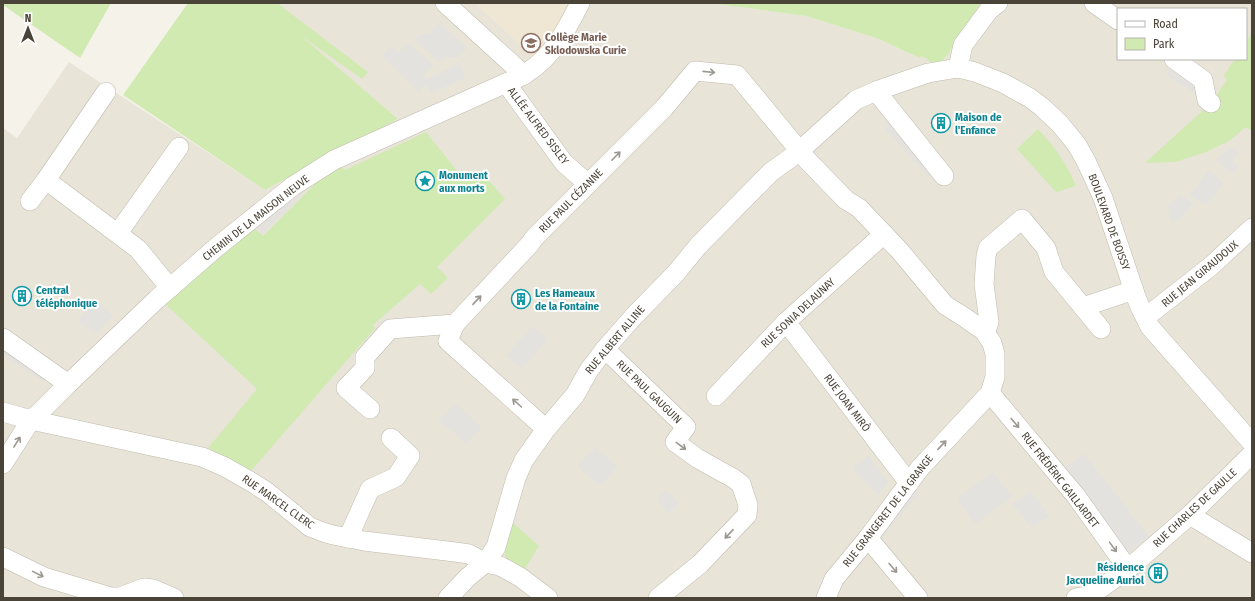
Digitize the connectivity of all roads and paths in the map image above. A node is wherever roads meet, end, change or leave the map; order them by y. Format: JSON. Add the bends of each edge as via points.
{"nodes":[{"id":1,"x":445,"y":3,"type":"edge"},
{"id":2,"x":580,"y":3,"type":"edge"},
{"id":3,"x":998,"y":3,"type":"edge"},
{"id":4,"x":1094,"y":3,"type":"edge"},
{"id":5,"x":1117,"y":19,"type":"edge"},
{"id":6,"x":1175,"y":60,"type":"edge"},
{"id":7,"x":958,"y":68,"type":"junction"},
{"id":8,"x":524,"y":75,"type":"junction"},
{"id":9,"x":506,"y":83,"type":"junction"},
{"id":10,"x":876,"y":90,"type":"junction"},
{"id":11,"x":106,"y":92,"type":"dead end"},
{"id":12,"x":1211,"y":103,"type":"dead end"},
{"id":13,"x":179,"y":148,"type":"dead end"},
{"id":14,"x":800,"y":151,"type":"junction"},
{"id":15,"x":944,"y":176,"type":"dead end"},
{"id":16,"x":46,"y":180,"type":"junction"},
{"id":17,"x":588,"y":184,"type":"junction"},
{"id":18,"x":30,"y":201,"type":"dead end"},
{"id":19,"x":1252,"y":228,"type":"edge"},
{"id":20,"x":118,"y":233,"type":"junction"},
{"id":21,"x":884,"y":234,"type":"junction"},
{"id":22,"x":170,"y":288,"type":"junction"},
{"id":23,"x":1134,"y":290,"type":"junction"},
{"id":24,"x":1083,"y":307,"type":"junction"},
{"id":25,"x":1146,"y":317,"type":"junction"},
{"id":26,"x":786,"y":322,"type":"junction"},
{"id":27,"x":455,"y":324,"type":"junction"},
{"id":28,"x":1102,"y":329,"type":"dead end"},
{"id":29,"x":984,"y":331,"type":"junction"},
{"id":30,"x":3,"y":338,"type":"edge"},
{"id":31,"x":605,"y":349,"type":"junction"},
{"id":32,"x":68,"y":384,"type":"junction"},
{"id":33,"x":990,"y":393,"type":"junction"},
{"id":34,"x":716,"y":396,"type":"dead end"},
{"id":35,"x":370,"y":409,"type":"dead end"},
{"id":36,"x":3,"y":412,"type":"edge"},
{"id":37,"x":31,"y":420,"type":"junction"},
{"id":38,"x":546,"y":429,"type":"junction"},
{"id":39,"x":391,"y":438,"type":"dead end"},
{"id":40,"x":1252,"y":443,"type":"edge"},
{"id":41,"x":1252,"y":454,"type":"edge"},
{"id":42,"x":3,"y":464,"type":"edge"},
{"id":43,"x":909,"y":483,"type":"junction"},
{"id":44,"x":1192,"y":514,"type":"junction"},
{"id":45,"x":348,"y":538,"type":"junction"},
{"id":46,"x":868,"y":538,"type":"junction"},
{"id":47,"x":1252,"y":553,"type":"edge"},
{"id":48,"x":3,"y":557,"type":"edge"},
{"id":49,"x":485,"y":563,"type":"junction"},
{"id":50,"x":1128,"y":569,"type":"junction"},
{"id":51,"x":1087,"y":597,"type":"edge"},
{"id":52,"x":174,"y":598,"type":"edge"},
{"id":53,"x":448,"y":598,"type":"edge"},
{"id":54,"x":548,"y":598,"type":"edge"},
{"id":55,"x":658,"y":598,"type":"edge"},
{"id":56,"x":826,"y":598,"type":"edge"},
{"id":57,"x":918,"y":598,"type":"edge"}],
"edges":[{"from":1,"to":8,"type":"street"},
{"from":2,"to":8,"type":"street","name":"CHEMIN DE LA MAISON NEUVE","via":[[558,43],[535,68]]},
{"from":3,"to":7,"type":"street","via":[[989,10],[963,45]]},
{"from":4,"to":5,"type":"street"},
{"from":6,"to":12,"type":"street","via":[[1203,80],[1207,100]]},
{"from":7,"to":10,"type":"street","name":"BOULEVARD DE BOISSY","via":[[928,73]]},
{"from":7,"to":23,"type":"street","name":"BOULEVARD DE BOISSY","via":[[1003,83],[1030,98],[1060,124],[1077,145],[1103,198]]},
{"from":8,"to":9,"type":"street","name":"CHEMIN DE LA MAISON NEUVE"},
{"from":9,"to":17,"type":"street","name":"ALLÉE ALFRED SISLEY","via":[[564,163]]},
{"from":9,"to":22,"type":"street","name":"CHEMIN DE LA MAISON NEUVE","via":[[334,160],[293,186]]},
{"from":10,"to":14,"type":"street","name":"BOULEVARD DE BOISSY","via":[[856,100]]},
{"from":10,"to":15,"type":"street"},
{"from":11,"to":16,"type":"street"},
{"from":13,"to":20,"type":"street"},
{"from":17,"to":14,"type":"street","name":"RUE PAUL CÉZANNE","one_way":true,"via":[[664,108],[695,71],[737,76]]},
{"from":14,"to":21,"type":"street","via":[[846,200],[859,208]]},
{"from":14,"to":31,"type":"street","name":"RUE ALBERT ALLINE","via":[[771,172],[698,246]]},
{"from":16,"to":18,"type":"street"},
{"from":16,"to":20,"type":"street"},
{"from":27,"to":17,"type":"street","name":"RUE PAUL CÉZANNE","one_way":true},
{"from":19,"to":25,"type":"street","name":"RUE JEAN GIRAUDOUX","via":[[1211,266]]},
{"from":20,"to":22,"type":"street","via":[[138,249]]},
{"from":21,"to":26,"type":"street","name":"RUE SONIA DELAUNAY"},
{"from":21,"to":29,"type":"street","via":[[945,305]]},
{"from":22,"to":32,"type":"street","name":"CHEMIN DE LA MAISON NEUVE"},
{"from":23,"to":24,"type":"street"},
{"from":23,"to":25,"type":"street","name":"BOULEVARD DE BOISSY"},
{"from":24,"to":28,"type":"street"},
{"from":24,"to":29,"type":"street","via":[[1054,272],[1046,248],[1028,215],[988,248],[984,284],[989,322]]},
{"from":25,"to":40,"type":"street","name":"BOULEVARD DE BOISSY","via":[[1150,327]]},
{"from":26,"to":34,"type":"street","name":"RUE SONIA DELAUNAY"},
{"from":26,"to":43,"type":"street","name":"RUE JOAN MIRÒ"},
{"from":27,"to":35,"type":"street","via":[[390,329],[365,357],[365,368],[346,388]]},
{"from":38,"to":27,"type":"street","name":"RUE PAUL CÉZANNE","one_way":true,"via":[[448,342]]},
{"from":29,"to":33,"type":"street","via":[[992,343],[995,354],[995,377]]},
{"from":30,"to":32,"type":"street"},
{"from":31,"to":38,"type":"street","name":"RUE ALBERT ALLINE","via":[[575,395]]},
{"from":31,"to":55,"type":"street","name":"RUE PAUL GAUGUIN","one_way":true,"via":[[686,427],[675,442],[741,484],[748,505],[747,515],[700,564]]},
{"from":32,"to":37,"type":"street","name":"CHEMIN DE LA MAISON NEUVE"},
{"from":43,"to":33,"type":"street","name":"RUE GRANGERET DE LA GRANGE","one_way":true},
{"from":33,"to":50,"type":"street","name":"RUE FRÉDÉRIC GAILLARDET","one_way":true,"via":[[1076,496]]},
{"from":36,"to":37,"type":"street","name":"RUE MARCEL CLERC"},
{"from":42,"to":37,"type":"street","name":"CHEMIN DE LA MAISON NEUVE","one_way":true},
{"from":37,"to":45,"type":"street","name":"RUE MARCEL CLERC","via":[[202,457],[267,492],[310,527],[333,536]]},
{"from":38,"to":49,"type":"street","name":"RUE ALBERT ALLINE","via":[[524,460],[516,478],[496,547]]},
{"from":39,"to":45,"type":"street","via":[[410,456],[396,477],[370,489]]},
{"from":41,"to":44,"type":"street","name":"RUE CHARLES DE GAULLE"},
{"from":43,"to":46,"type":"street","name":"RUE GRANGERET DE LA GRANGE"},
{"from":44,"to":47,"type":"street"},
{"from":44,"to":50,"type":"street","name":"RUE CHARLES DE GAULLE"},
{"from":45,"to":49,"type":"street","name":"RUE MARCEL CLERC","via":[[469,554]]},
{"from":46,"to":56,"type":"street","name":"RUE GRANGERET DE LA GRANGE","via":[[834,579]]},
{"from":46,"to":57,"type":"street","one_way":true},
{"from":48,"to":52,"type":"street","one_way":true,"via":[[44,577],[111,597],[120,597],[144,588]]},
{"from":49,"to":53,"type":"street","name":"RUE ALBERT ALLINE"},
{"from":49,"to":54,"type":"street","name":"RUE MARCEL CLERC","via":[[500,566],[520,577]]},
{"from":50,"to":51,"type":"street","name":"RUE CHARLES DE GAULLE"}]}
